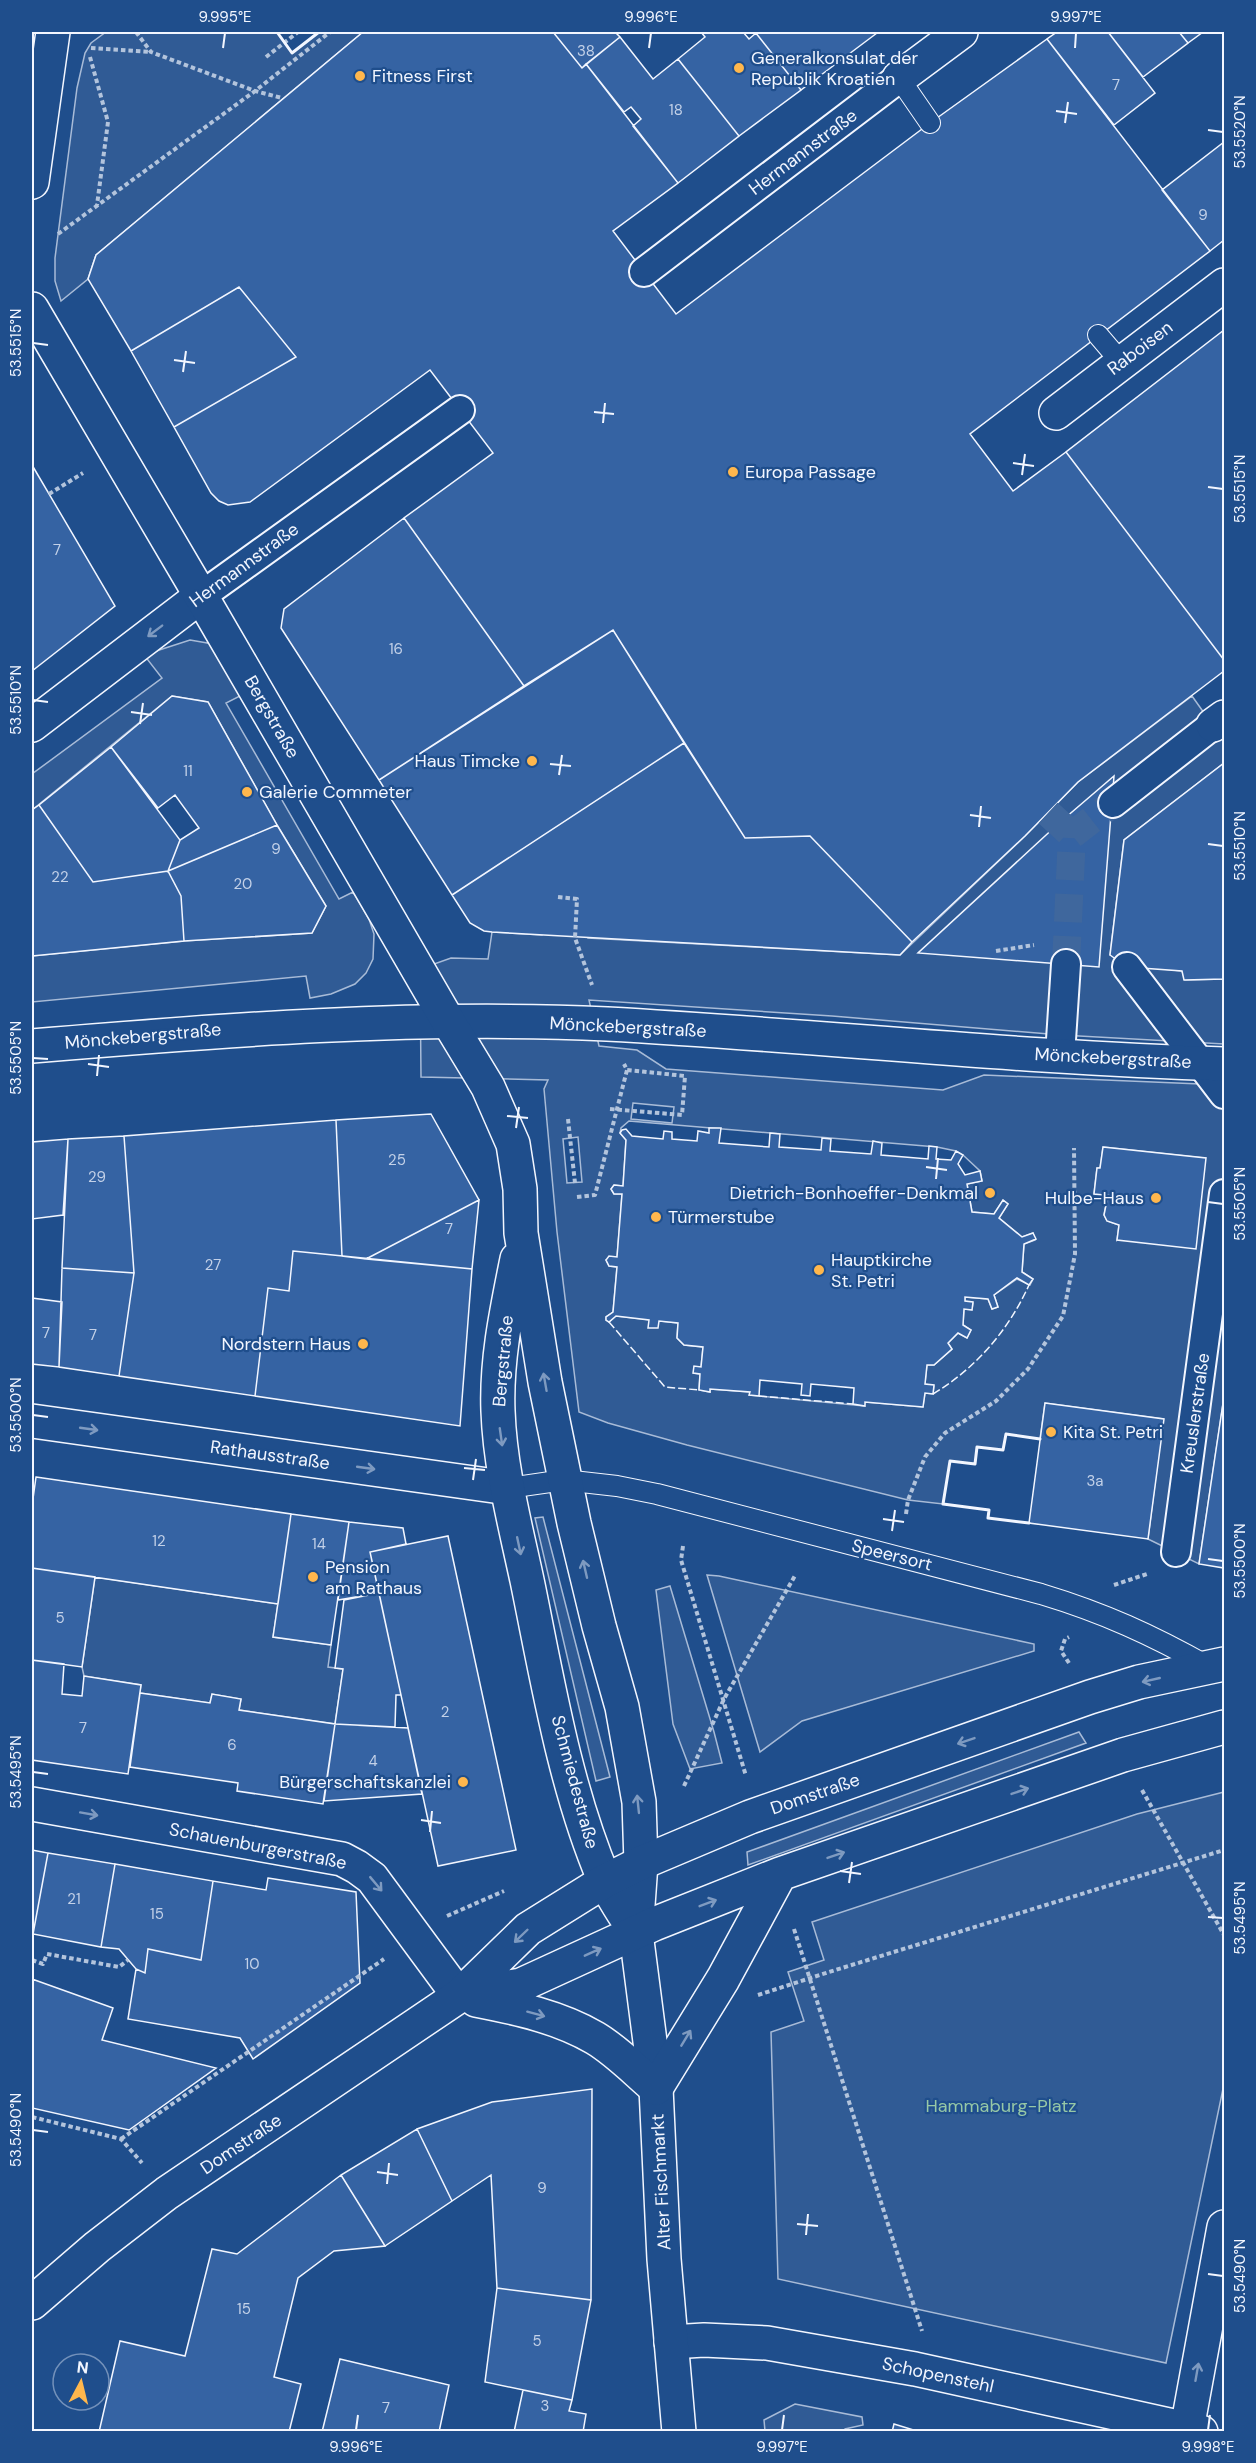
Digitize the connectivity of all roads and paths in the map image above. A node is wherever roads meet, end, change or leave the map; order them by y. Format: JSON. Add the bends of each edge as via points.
{"nodes":[{"id":1,"x":53,"y":32,"type":"edge"},
{"id":2,"x":136,"y":32,"type":"edge"},
{"id":3,"x":298,"y":32,"type":"edge"},
{"id":4,"x":330,"y":32,"type":"edge"},
{"id":5,"x":961,"y":32,"type":"edge"},
{"id":6,"x":88,"y":48,"type":"dead end"},
{"id":7,"x":266,"y":57,"type":"dead end"},
{"id":8,"x":899,"y":78,"type":"junction"},
{"id":9,"x":255,"y":91,"type":"junction"},
{"id":10,"x":282,"y":98,"type":"dead end"},
{"id":11,"x":930,"y":123,"type":"dead end"},
{"id":12,"x":32,"y":182,"type":"edge"},
{"id":13,"x":96,"y":206,"type":"junction"},
{"id":14,"x":58,"y":234,"type":"dead end"},
{"id":15,"x":644,"y":272,"type":"dead end"},
{"id":16,"x":1224,"y":285,"type":"edge"},
{"id":17,"x":32,"y":309,"type":"edge"},
{"id":18,"x":1098,"y":335,"type":"dead end"},
{"id":19,"x":1121,"y":362,"type":"junction"},
{"id":20,"x":460,"y":410,"type":"dead end"},
{"id":21,"x":1056,"y":413,"type":"dead end"},
{"id":22,"x":201,"y":596,"type":"junction"},
{"id":23,"x":1219,"y":721,"type":"edge"},
{"id":24,"x":32,"y":725,"type":"edge"},
{"id":25,"x":1113,"y":803,"type":"tunnel mouth"},
{"id":26,"x":558,"y":897,"type":"dead end"},
{"id":27,"x":1041,"y":944,"type":"dead end"},
{"id":28,"x":996,"y":951,"type":"dead end"},
{"id":29,"x":1066,"y":964,"type":"tunnel mouth"},
{"id":30,"x":1127,"y":968,"type":"dead end"},
{"id":31,"x":593,"y":989,"type":"dead end"},
{"id":32,"x":448,"y":1021,"type":"junction"},
{"id":33,"x":606,"y":1024,"type":"junction"},
{"id":34,"x":32,"y":1046,"type":"edge"},
{"id":35,"x":1060,"y":1055,"type":"junction"},
{"id":36,"x":1212,"y":1063,"type":"edge"},
{"id":37,"x":627,"y":1070,"type":"junction"},
{"id":38,"x":1224,"y":1094,"type":"edge"},
{"id":39,"x":610,"y":1109,"type":"dead end"},
{"id":40,"x":568,"y":1119,"type":"dead end"},
{"id":41,"x":1074,"y":1148,"type":"dead end"},
{"id":42,"x":575,"y":1183,"type":"dead end"},
{"id":43,"x":1224,"y":1194,"type":"edge"},
{"id":44,"x":577,"y":1197,"type":"dead end"},
{"id":45,"x":521,"y":1233,"type":"junction"},
{"id":46,"x":32,"y":1421,"type":"edge"},
{"id":47,"x":564,"y":1480,"type":"junction"},
{"id":48,"x":508,"y":1488,"type":"junction"},
{"id":49,"x":906,"y":1514,"type":"dead end"},
{"id":50,"x":683,"y":1546,"type":"dead end"},
{"id":51,"x":1176,"y":1552,"type":"joint"},
{"id":52,"x":796,"y":1574,"type":"dead end"},
{"id":53,"x":1105,"y":1588,"type":"dead end"},
{"id":54,"x":1074,"y":1636,"type":"dead end"},
{"id":55,"x":1071,"y":1665,"type":"dead end"},
{"id":56,"x":1219,"y":1669,"type":"edge"},
{"id":57,"x":724,"y":1698,"type":"junction"},
{"id":58,"x":1224,"y":1726,"type":"edge"},
{"id":59,"x":746,"y":1776,"type":"dead end"},
{"id":60,"x":1139,"y":1784,"type":"dead end"},
{"id":61,"x":684,"y":1786,"type":"dead end"},
{"id":62,"x":32,"y":1804,"type":"edge"},
{"id":63,"x":1224,"y":1850,"type":"edge"},
{"id":64,"x":641,"y":1863,"type":"junction"},
{"id":65,"x":1183,"y":1863,"type":"junction"},
{"id":66,"x":780,"y":1874,"type":"junction"},
{"id":67,"x":605,"y":1881,"type":"junction"},
{"id":68,"x":504,"y":1891,"type":"dead end"},
{"id":69,"x":794,"y":1929,"type":"dead end"},
{"id":70,"x":636,"y":1933,"type":"junction"},
{"id":71,"x":1224,"y":1935,"type":"edge"},
{"id":72,"x":416,"y":1937,"type":"junction"},
{"id":73,"x":32,"y":1960,"type":"edge"},
{"id":74,"x":128,"y":1960,"type":"dead end"},
{"id":75,"x":810,"y":1978,"type":"junction"},
{"id":76,"x":459,"y":1996,"type":"junction"},
{"id":77,"x":749,"y":1998,"type":"dead end"},
{"id":78,"x":656,"y":2088,"type":"junction"},
{"id":79,"x":32,"y":2117,"type":"edge"},
{"id":80,"x":121,"y":2139,"type":"junction"},
{"id":81,"x":167,"y":2193,"type":"junction"},
{"id":82,"x":1224,"y":2227,"type":"edge"},
{"id":83,"x":32,"y":2303,"type":"edge"},
{"id":84,"x":671,"y":2342,"type":"junction"},
{"id":85,"x":915,"y":2369,"type":"junction"},
{"id":86,"x":1194,"y":2430,"type":"edge"},
{"id":87,"x":679,"y":2432,"type":"edge"}],
"edges":[{"from":1,"to":12,"type":"street"},
{"from":2,"to":9,"type":"path","via":[[151,52]]},
{"from":3,"to":7,"type":"path"},
{"from":4,"to":9,"type":"path"},
{"from":5,"to":8,"type":"street","name":"Hermannstraße"},
{"from":6,"to":13,"type":"path","via":[[108,122]]},
{"from":8,"to":11,"type":"lane"},
{"from":8,"to":15,"type":"street","name":"Hermannstraße"},
{"from":9,"to":10,"type":"path"},
{"from":9,"to":13,"type":"path"},
{"from":13,"to":14,"type":"path"},
{"from":16,"to":19,"type":"street","name":"Raboisen"},
{"from":17,"to":22,"type":"street","name":"Bergstraße"},
{"from":18,"to":19,"type":"lane"},
{"from":19,"to":21,"type":"street","name":"Raboisen"},
{"from":20,"to":22,"type":"street","name":"Hermannstraße"},
{"from":22,"to":24,"type":"street","name":"Hermannstraße","one_way":true},
{"from":22,"to":32,"type":"street","name":"Bergstraße"},
{"from":23,"to":25,"type":"street"},
{"from":26,"to":31,"type":"path","via":[[577,898],[574,938]]},
{"from":27,"to":28,"type":"path"},
{"from":29,"to":35,"type":"street"},
{"from":30,"to":36,"type":"street","via":[[1186,1043]]},
{"from":32,"to":33,"type":"street","name":"Mönckebergstraße"},
{"from":32,"to":34,"type":"street","name":"Mönckebergstraße","via":[[244,1028]]},
{"from":32,"to":45,"type":"street","name":"Bergstraße","via":[[488,1087],[513,1144]]},
{"from":33,"to":35,"type":"street","name":"Mönckebergstraße"},
{"from":33,"to":37,"type":"path"},
{"from":35,"to":36,"type":"street","name":"Mönckebergstraße"},
{"from":36,"to":38,"type":"street"},
{"from":37,"to":39,"type":"path","via":[[685,1076],[682,1115]]},
{"from":37,"to":44,"type":"path","via":[[595,1195]]},
{"from":40,"to":42,"type":"path"},
{"from":41,"to":49,"type":"path","via":[[1075,1254],[1063,1316],[1028,1369],[996,1401],[945,1433],[925,1457]]},
{"from":43,"to":51,"type":"street","name":"Kreuslerstraße"},
{"from":47,"to":45,"type":"street","name":"Bergstraße","one_way":true},
{"from":45,"to":48,"type":"street","name":"Bergstraße","one_way":true,"via":[[498,1381]]},
{"from":46,"to":48,"type":"street","name":"Rathausstraße","one_way":true},
{"from":47,"to":48,"type":"lane","name":"Speersort"},
{"from":47,"to":56,"type":"lane","name":"Speersort","via":[[657,1494],[1041,1594],[1094,1610]]},
{"from":64,"to":47,"type":"street","one_way":true,"via":[[639,1803],[622,1707],[598,1626]]},
{"from":48,"to":67,"type":"street","name":"Schmiedestraße","one_way":true,"via":[[575,1796]]},
{"from":50,"to":57,"type":"path","via":[[681,1560]]},
{"from":51,"to":53,"type":"path","via":[[1160,1570]]},
{"from":52,"to":57,"type":"path"},
{"from":54,"to":55,"type":"path","via":[[1065,1639],[1061,1651]]},
{"from":56,"to":64,"type":"street","name":"Domstraße","one_way":true,"via":[[1139,1682],[1070,1704],[750,1817]]},
{"from":57,"to":59,"type":"path"},
{"from":57,"to":61,"type":"path"},
{"from":66,"to":58,"type":"street","name":"Domstraße","one_way":true,"via":[[1123,1755]]},
{"from":60,"to":65,"type":"path"},
{"from":62,"to":72,"type":"street","name":"Schauenburgerstraße","one_way":true,"via":[[342,1859],[372,1878]]},
{"from":63,"to":65,"type":"path"},
{"from":64,"to":67,"type":"street","name":"Domstraße"},
{"from":64,"to":70,"type":"street"},
{"from":65,"to":71,"type":"path"},
{"from":65,"to":75,"type":"path"},
{"from":70,"to":66,"type":"street","name":"Domstraße","one_way":true},
{"from":78,"to":66,"type":"street","one_way":true,"via":[[723,1979]]},
{"from":67,"to":70,"type":"street","name":"Schmiedestraße"},
{"from":67,"to":76,"type":"street","name":"Domstraße","one_way":true,"via":[[528,1929]]},
{"from":68,"to":72,"type":"path","via":[[446,1916]]},
{"from":69,"to":75,"type":"path"},
{"from":76,"to":70,"type":"street","name":"Domstraße","one_way":true,"via":[[521,1985]]},
{"from":70,"to":78,"type":"street","name":"Alter Fischmarkt"},
{"from":72,"to":76,"type":"street","name":"Schauenburgerstraße"},
{"from":72,"to":80,"type":"path"},
{"from":73,"to":74,"type":"path","via":[[43,1964],[47,1954],[119,1967]]},
{"from":75,"to":77,"type":"path"},
{"from":75,"to":85,"type":"path","via":[[922,2328]]},
{"from":76,"to":78,"type":"street","one_way":true,"via":[[572,2026],[597,2039]]},
{"from":76,"to":81,"type":"street","name":"Domstraße"},
{"from":78,"to":84,"type":"street","name":"Alter Fischmarkt"},
{"from":79,"to":80,"type":"path"},
{"from":80,"to":81,"type":"path"},
{"from":81,"to":83,"type":"street","name":"Domstraße"},
{"from":86,"to":82,"type":"street","one_way":true},
{"from":84,"to":85,"type":"street","name":"Schopenstehl","via":[[767,2343]]},
{"from":84,"to":87,"type":"street","name":"Alter Fischmarkt"},
{"from":85,"to":86,"type":"street","name":"Schopenstehl"}]}
